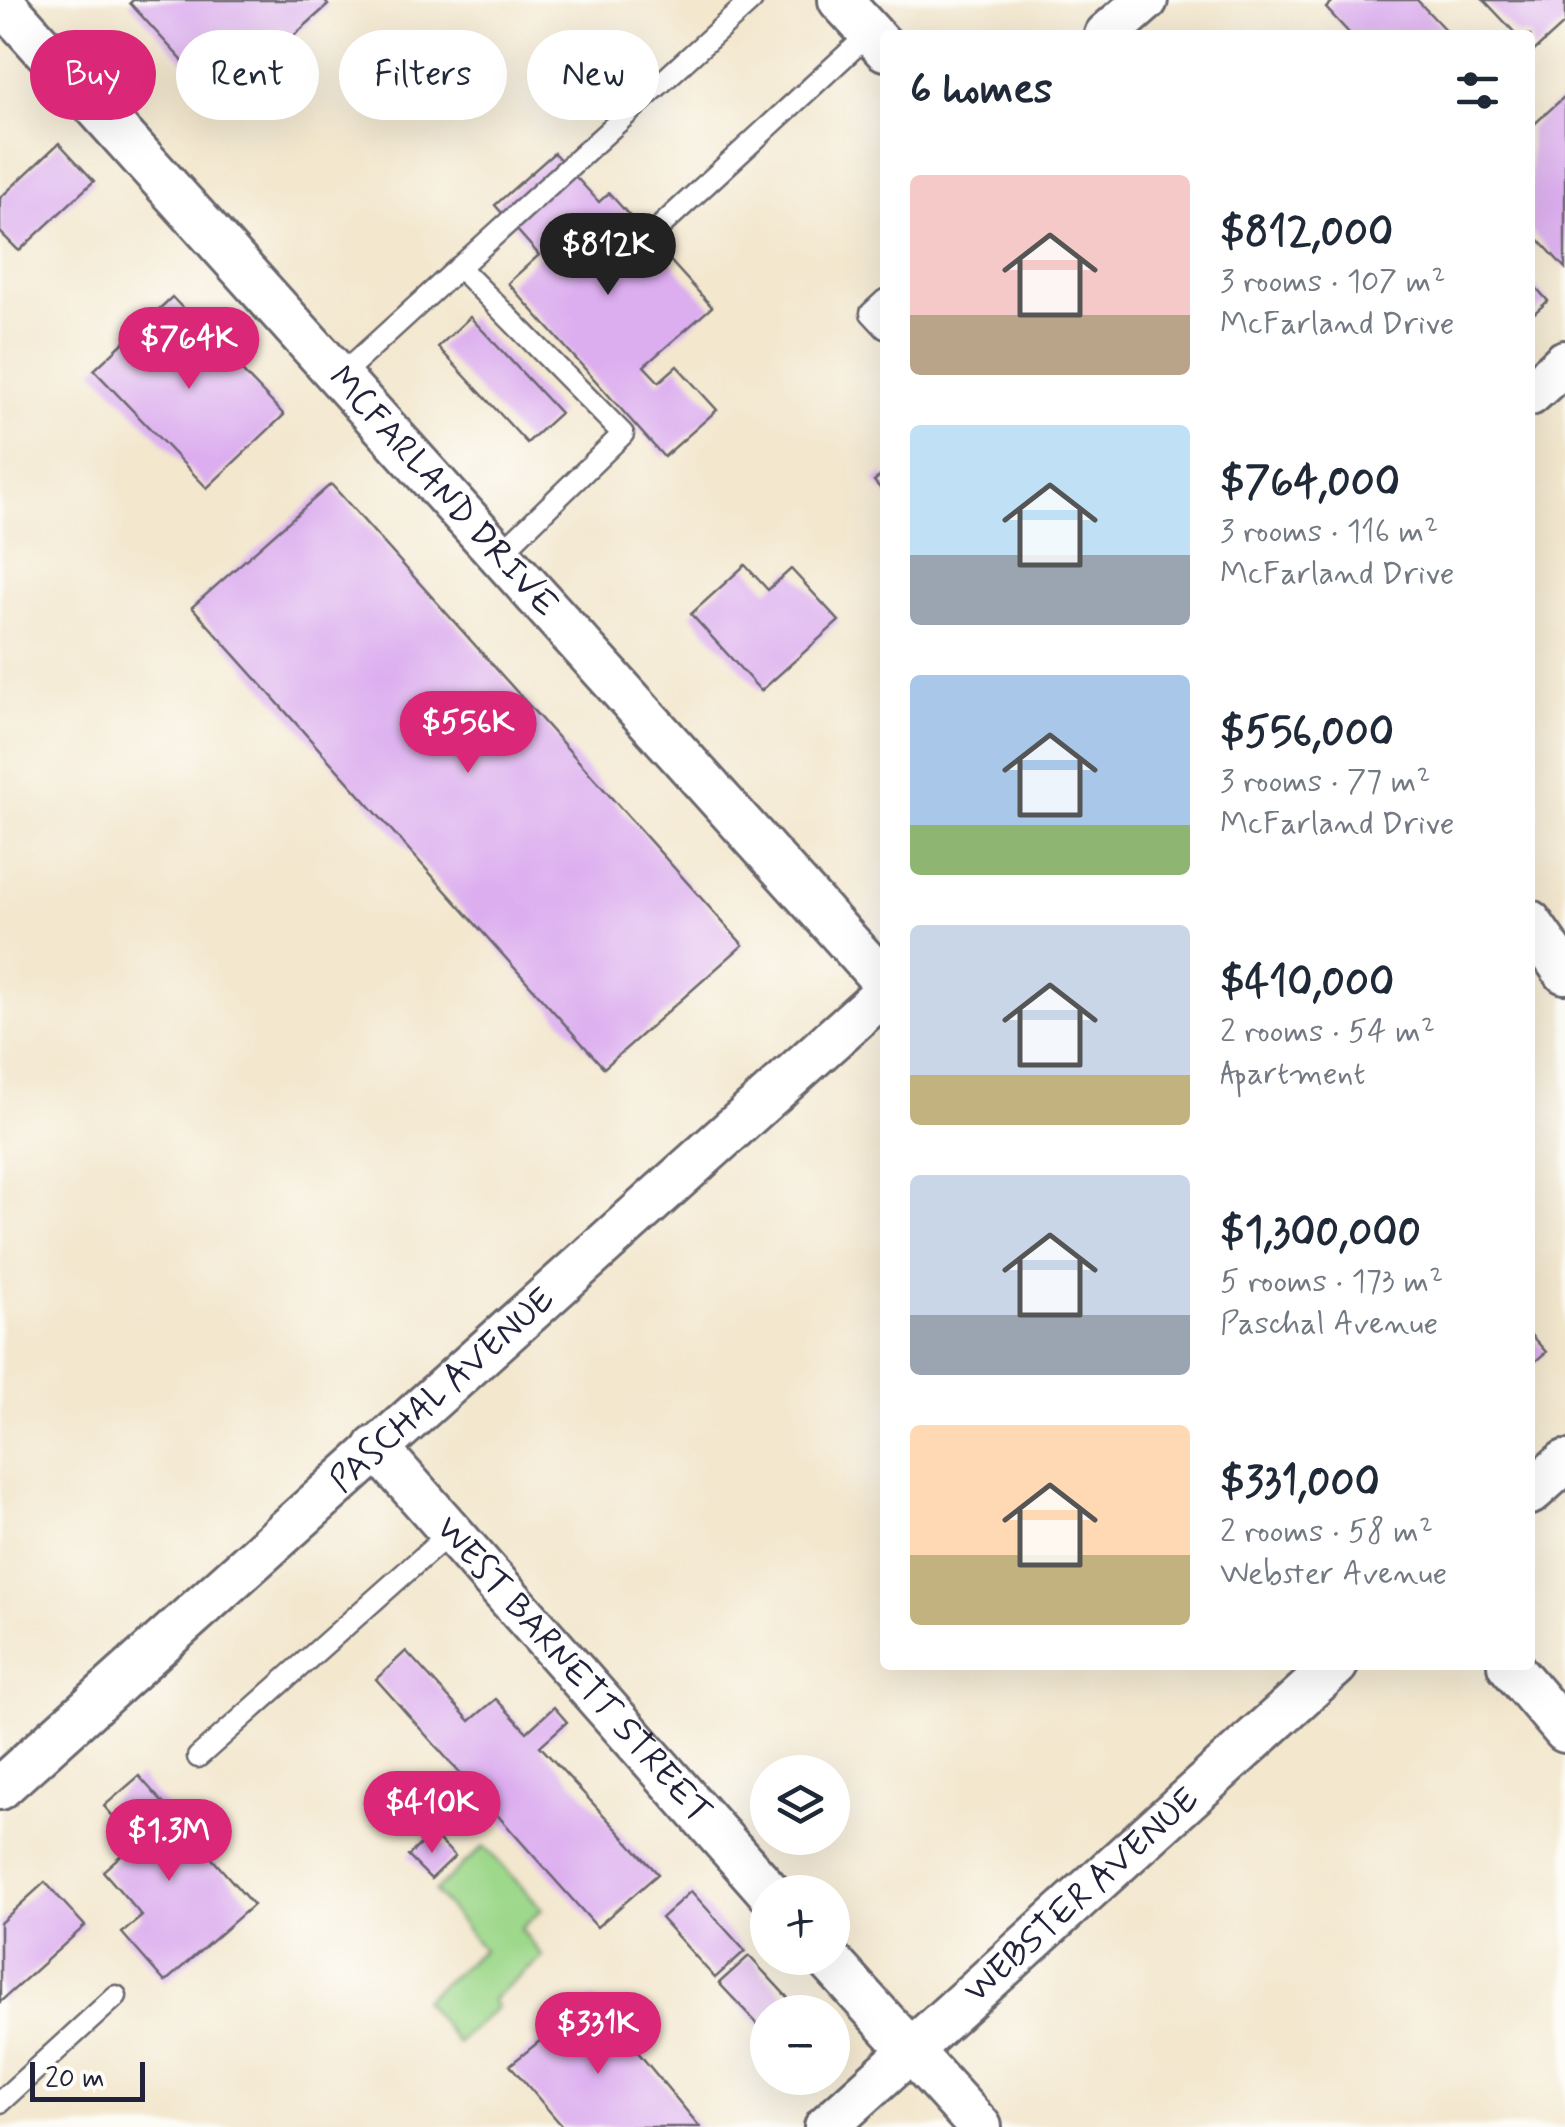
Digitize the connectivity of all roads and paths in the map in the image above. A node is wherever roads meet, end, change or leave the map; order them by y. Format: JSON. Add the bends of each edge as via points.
{"nodes":[{"id":1,"x":0,"y":0,"type":"edge"},
{"id":2,"x":752,"y":0,"type":"edge"},
{"id":3,"x":840,"y":0,"type":"edge"},
{"id":4,"x":1146,"y":0,"type":"edge"},
{"id":5,"x":1112,"y":30,"type":"edge"},
{"id":6,"x":878,"y":41,"type":"edge"},
{"id":7,"x":663,"y":224,"type":"dead end"},
{"id":8,"x":460,"y":267,"type":"junction"},
{"id":9,"x":880,"y":304,"type":"edge"},
{"id":10,"x":880,"y":322,"type":"edge"},
{"id":11,"x":1565,"y":362,"type":"edge"},
{"id":12,"x":340,"y":377,"type":"junction"},
{"id":13,"x":1535,"y":389,"type":"edge"},
{"id":14,"x":499,"y":554,"type":"junction"},
{"id":15,"x":1535,"y":929,"type":"edge"},
{"id":16,"x":1565,"y":972,"type":"edge"},
{"id":17,"x":880,"y":977,"type":"edge"},
{"id":18,"x":880,"y":996,"type":"edge"},
{"id":19,"x":376,"y":1447,"type":"junction"},
{"id":20,"x":1565,"y":1462,"type":"edge"},
{"id":21,"x":1535,"y":1489,"type":"edge"},
{"id":22,"x":451,"y":1532,"type":"junction"},
{"id":23,"x":1330,"y":1670,"type":"edge"},
{"id":24,"x":1514,"y":1670,"type":"edge"},
{"id":25,"x":1565,"y":1730,"type":"edge"},
{"id":26,"x":198,"y":1757,"type":"dead end"},
{"id":27,"x":0,"y":1788,"type":"edge"},
{"id":28,"x":755,"y":1875,"type":"edge"},
{"id":29,"x":842,"y":1975,"type":"edge"},
{"id":30,"x":116,"y":1996,"type":"dead end"},
{"id":31,"x":910,"y":2051,"type":"junction"},
{"id":32,"x":0,"y":2102,"type":"edge"},
{"id":33,"x":826,"y":2127,"type":"edge"},
{"id":34,"x":980,"y":2127,"type":"edge"}],
"edges":[{"from":1,"to":12,"type":"street","name":"MCFARLAND DRIVE"},
{"from":2,"to":8,"type":"lane"},
{"from":3,"to":6,"type":"street"},
{"from":4,"to":5,"type":"street"},
{"from":6,"to":7,"type":"lane"},
{"from":8,"to":12,"type":"lane"},
{"from":8,"to":14,"type":"lane","via":[[623,434]]},
{"from":9,"to":10,"type":"lane","via":[[871,312]]},
{"from":11,"to":13,"type":"street"},
{"from":12,"to":14,"type":"street","name":"MCFARLAND DRIVE"},
{"from":14,"to":17,"type":"street","name":"MCFARLAND DRIVE"},
{"from":15,"to":16,"type":"street"},
{"from":18,"to":19,"type":"street","name":"PASCHAL AVENUE"},
{"from":19,"to":22,"type":"street","name":"WEST BARNETT STREET"},
{"from":19,"to":27,"type":"street","name":"PASCHAL AVENUE"},
{"from":20,"to":21,"type":"street"},
{"from":22,"to":26,"type":"lane"},
{"from":22,"to":28,"type":"street","name":"WEST BARNETT STREET"},
{"from":23,"to":31,"type":"street","name":"WEBSTER AVENUE"},
{"from":24,"to":25,"type":"street"},
{"from":29,"to":31,"type":"street"},
{"from":30,"to":32,"type":"lane"},
{"from":31,"to":33,"type":"street","name":"WEBSTER AVENUE"},
{"from":31,"to":34,"type":"street"}]}
